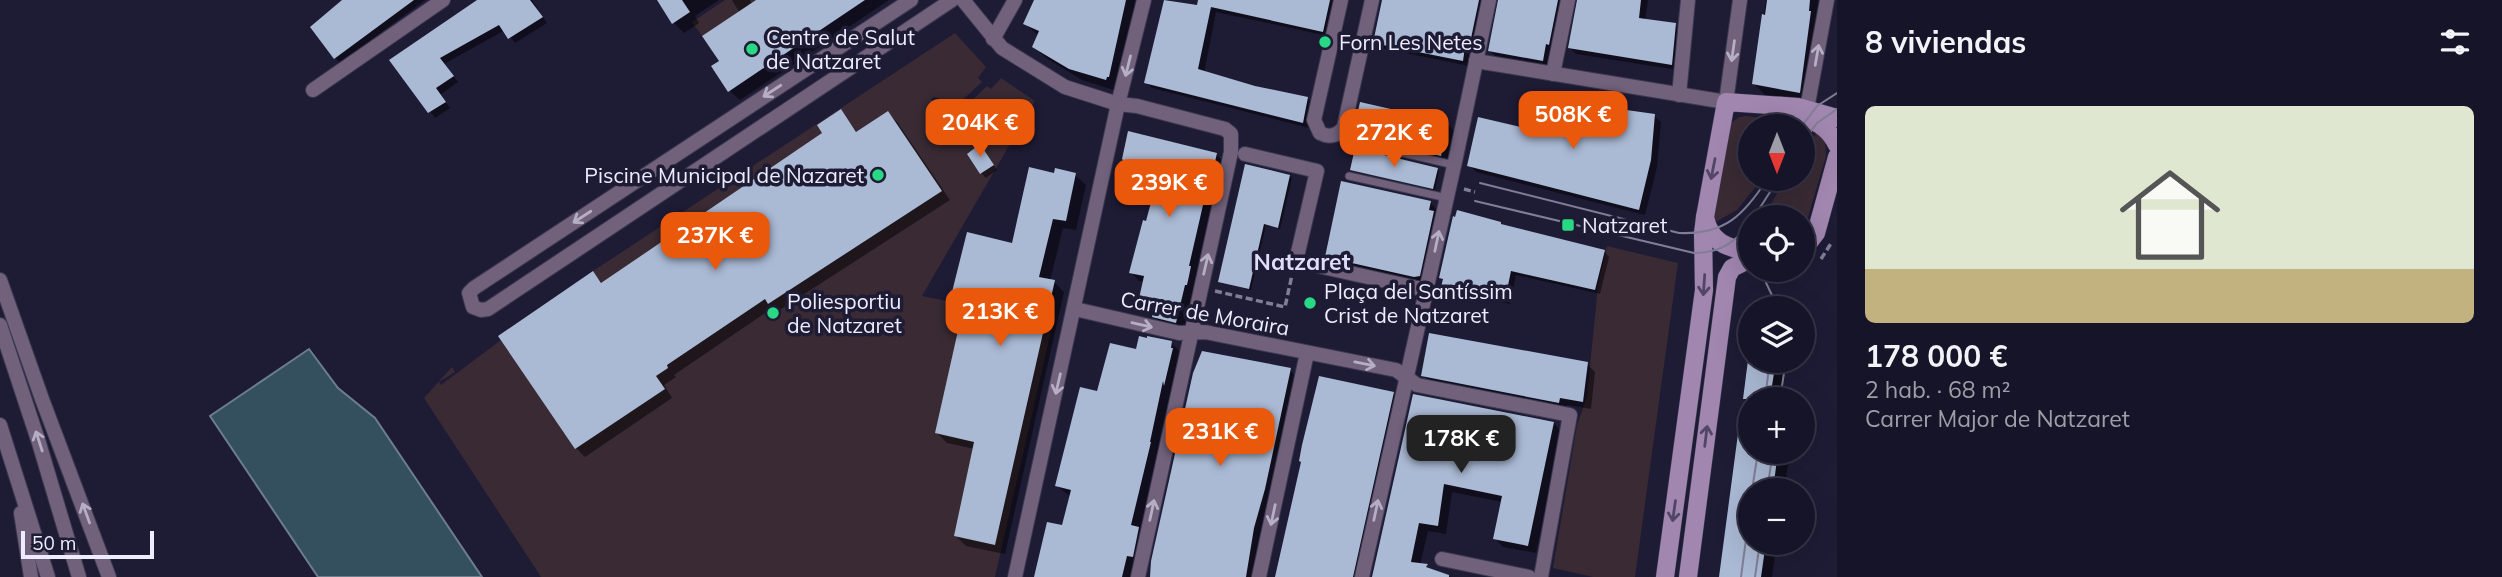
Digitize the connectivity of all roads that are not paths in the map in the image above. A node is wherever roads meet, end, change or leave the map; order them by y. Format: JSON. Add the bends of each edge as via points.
{"nodes":[{"id":1,"x":443,"y":0,"type":"edge"},
{"id":2,"x":911,"y":0,"type":"edge"},
{"id":3,"x":952,"y":0,"type":"edge"},
{"id":4,"x":963,"y":0,"type":"edge"},
{"id":5,"x":1015,"y":0,"type":"edge"},
{"id":6,"x":1143,"y":0,"type":"edge"},
{"id":7,"x":1341,"y":0,"type":"edge"},
{"id":8,"x":1372,"y":0,"type":"edge"},
{"id":9,"x":1489,"y":0,"type":"edge"},
{"id":10,"x":1568,"y":0,"type":"edge"},
{"id":11,"x":1688,"y":0,"type":"edge"},
{"id":12,"x":1740,"y":0,"type":"edge"},
{"id":13,"x":1827,"y":0,"type":"edge"},
{"id":14,"x":993,"y":39,"type":"junction"},
{"id":15,"x":1476,"y":61,"type":"junction"},
{"id":16,"x":1553,"y":74,"type":"junction"},
{"id":17,"x":313,"y":90,"type":"dead end"},
{"id":18,"x":1679,"y":95,"type":"junction"},
{"id":19,"x":1726,"y":102,"type":"junction"},
{"id":20,"x":1118,"y":104,"type":"junction"},
{"id":21,"x":1755,"y":105,"type":"junction"},
{"id":22,"x":1807,"y":109,"type":"junction"},
{"id":23,"x":1837,"y":118,"type":"edge"},
{"id":24,"x":1356,"y":142,"type":"dead end"},
{"id":25,"x":1837,"y":145,"type":"edge"},
{"id":26,"x":1245,"y":154,"type":"dead end"},
{"id":27,"x":1837,"y":157,"type":"edge"},
{"id":28,"x":1454,"y":165,"type":"junction"},
{"id":29,"x":1349,"y":176,"type":"dead end"},
{"id":30,"x":1447,"y":198,"type":"junction"},
{"id":31,"x":1705,"y":217,"type":"junction"},
{"id":32,"x":1815,"y":235,"type":"edge"},
{"id":33,"x":1738,"y":250,"type":"edge"},
{"id":34,"x":1738,"y":267,"type":"edge"},
{"id":35,"x":0,"y":280,"type":"edge"},
{"id":36,"x":1426,"y":290,"type":"junction"},
{"id":37,"x":1075,"y":309,"type":"junction"},
{"id":38,"x":0,"y":326,"type":"edge"},
{"id":39,"x":1191,"y":331,"type":"junction"},
{"id":40,"x":1307,"y":353,"type":"junction"},
{"id":41,"x":1406,"y":376,"type":"junction"},
{"id":42,"x":0,"y":425,"type":"edge"},
{"id":43,"x":13,"y":467,"type":"junction"},
{"id":44,"x":1442,"y":559,"type":"dead end"},
{"id":45,"x":31,"y":577,"type":"edge"},
{"id":46,"x":48,"y":577,"type":"edge"},
{"id":47,"x":79,"y":577,"type":"edge"},
{"id":48,"x":109,"y":577,"type":"edge"},
{"id":49,"x":1015,"y":577,"type":"edge"},
{"id":50,"x":1138,"y":577,"type":"edge"},
{"id":51,"x":1259,"y":577,"type":"edge"},
{"id":52,"x":1362,"y":577,"type":"edge"},
{"id":53,"x":1529,"y":577,"type":"edge"},
{"id":54,"x":1541,"y":577,"type":"edge"},
{"id":55,"x":1665,"y":577,"type":"edge"},
{"id":56,"x":1688,"y":577,"type":"edge"}],
"edges":[{"from":1,"to":17,"type":"street"},
{"from":2,"to":3,"type":"street","one_way":true,"via":[[474,288],[469,293],[473,307],[488,309]]},
{"from":4,"to":14,"type":"street"},
{"from":5,"to":14,"type":"street"},
{"from":6,"to":20,"type":"street","one_way":true},
{"from":7,"to":8,"type":"street","via":[[1314,120],[1320,133],[1329,136],[1344,127]]},
{"from":9,"to":15,"type":"street"},
{"from":10,"to":16,"type":"street"},
{"from":11,"to":18,"type":"street"},
{"from":12,"to":19,"type":"street","one_way":true},
{"from":22,"to":13,"type":"street","one_way":true},
{"from":14,"to":20,"type":"street","via":[[1065,87]]},
{"from":15,"to":16,"type":"street"},
{"from":15,"to":28,"type":"street"},
{"from":16,"to":18,"type":"street"},
{"from":18,"to":19,"type":"street"},
{"from":19,"to":21,"type":"street"},
{"from":19,"to":31,"type":"street","one_way":true},
{"from":20,"to":37,"type":"street"},
{"from":39,"to":20,"type":"street","one_way":true,"via":[[1231,152],[1231,134]]},
{"from":21,"to":22,"type":"street"},
{"from":21,"to":25,"type":"street","via":[[1812,120],[1828,130]]},
{"from":22,"to":23,"type":"street"},
{"from":24,"to":28,"type":"lane"},
{"from":26,"to":36,"type":"street","via":[[1317,171],[1296,261]]},
{"from":27,"to":32,"type":"street"},
{"from":28,"to":30,"type":"street"},
{"from":29,"to":30,"type":"lane"},
{"from":36,"to":30,"type":"street","one_way":true},
{"from":31,"to":33,"type":"street","via":[[1707,227],[1725,247]]},
{"from":31,"to":55,"type":"street","one_way":true,"via":[[1704,290]]},
{"from":56,"to":34,"type":"street","one_way":true,"via":[[1727,277]]},
{"from":48,"to":35,"type":"street","one_way":true},
{"from":36,"to":41,"type":"street"},
{"from":37,"to":39,"type":"street","name":"Carrer de Moraira","one_way":true,"via":[[1179,333]]},
{"from":37,"to":49,"type":"street","one_way":true},
{"from":47,"to":38,"type":"street","one_way":true},
{"from":39,"to":40,"type":"street","name":"Carrer de Moraira"},
{"from":50,"to":39,"type":"street","one_way":true},
{"from":40,"to":41,"type":"street","name":"Carrer de Moraira","one_way":true,"via":[[1396,370]]},
{"from":40,"to":51,"type":"street","one_way":true},
{"from":52,"to":41,"type":"street","one_way":true},
{"from":41,"to":54,"type":"street","name":"Carrer de Moraira","via":[[1417,385],[1570,415]]},
{"from":42,"to":43,"type":"street"},
{"from":43,"to":45,"type":"street"},
{"from":43,"to":46,"type":"street"},
{"from":44,"to":53,"type":"street"}]}
